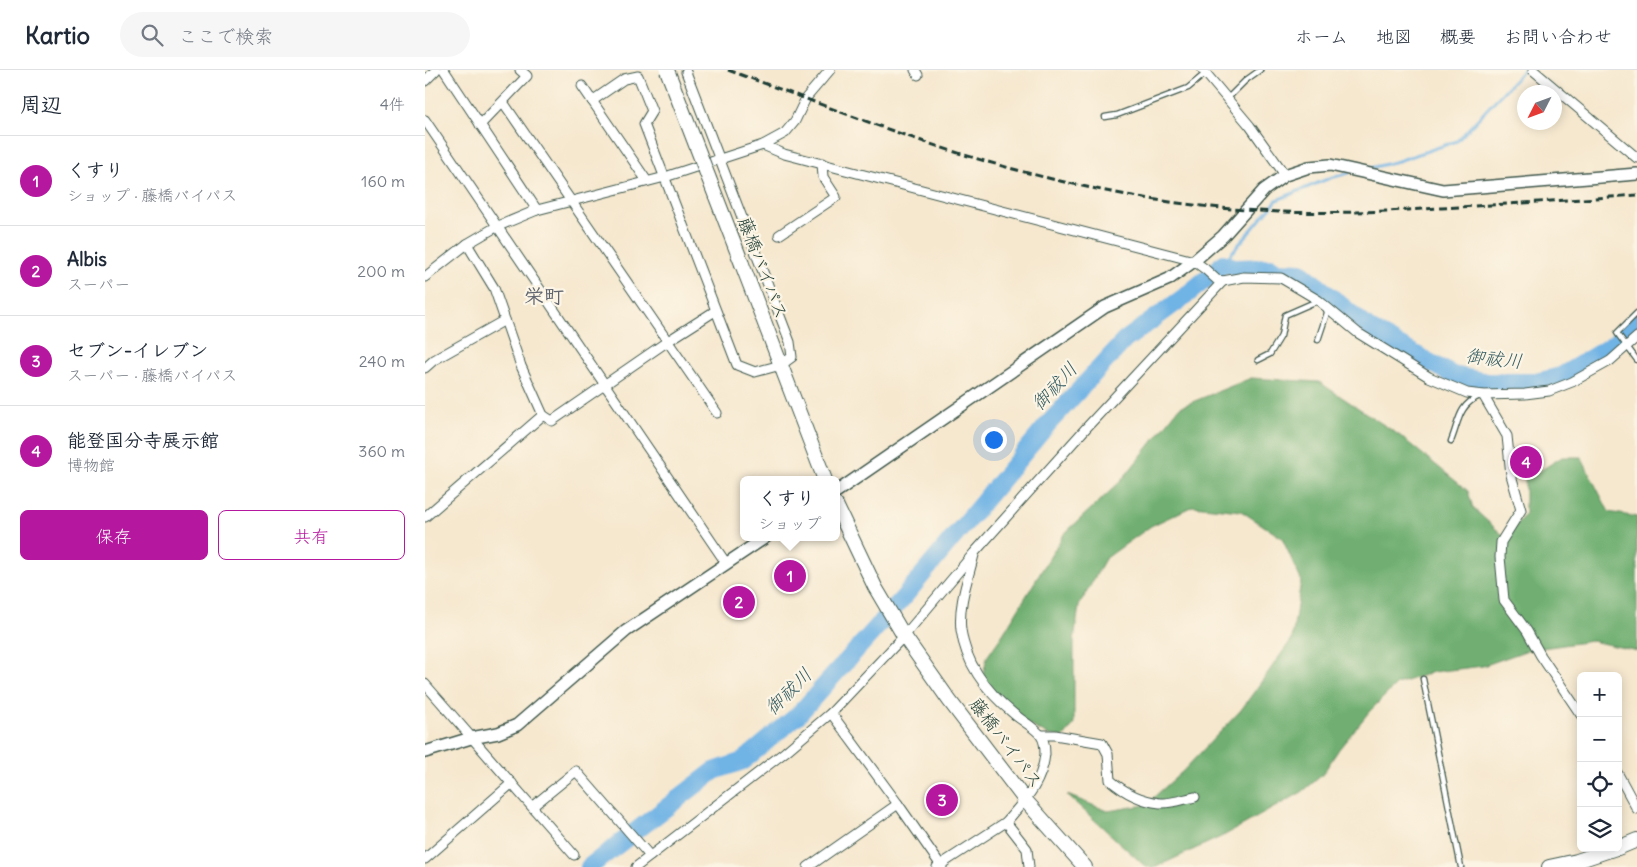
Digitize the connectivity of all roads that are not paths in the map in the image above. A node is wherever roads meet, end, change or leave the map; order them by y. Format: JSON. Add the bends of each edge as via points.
{"nodes":[{"id":1,"x":437,"y":70,"type":"edge"},
{"id":2,"x":444,"y":70,"type":"edge"},
{"id":3,"x":520,"y":70,"type":"edge"},
{"id":4,"x":667,"y":70,"type":"edge"},
{"id":5,"x":830,"y":70,"type":"edge"},
{"id":6,"x":1260,"y":70,"type":"edge"},
{"id":7,"x":1533,"y":70,"type":"edge"},
{"id":8,"x":686,"y":72,"type":"dead end"},
{"id":9,"x":1205,"y":72,"type":"edge"},
{"id":10,"x":425,"y":80,"type":"edge"},
{"id":11,"x":582,"y":86,"type":"dead end"},
{"id":12,"x":1227,"y":99,"type":"junction"},
{"id":13,"x":592,"y":101,"type":"junction"},
{"id":14,"x":503,"y":102,"type":"junction"},
{"id":15,"x":1105,"y":117,"type":"dead end"},
{"id":16,"x":425,"y":120,"type":"edge"},
{"id":17,"x":480,"y":125,"type":"junction"},
{"id":18,"x":763,"y":145,"type":"junction"},
{"id":19,"x":1637,"y":158,"type":"edge"},
{"id":20,"x":721,"y":159,"type":"junction"},
{"id":21,"x":822,"y":163,"type":"junction"},
{"id":22,"x":1637,"y":174,"type":"edge"},
{"id":23,"x":1285,"y":175,"type":"junction"},
{"id":24,"x":665,"y":177,"type":"junction"},
{"id":25,"x":647,"y":181,"type":"junction"},
{"id":26,"x":570,"y":201,"type":"junction"},
{"id":27,"x":537,"y":210,"type":"junction"},
{"id":28,"x":497,"y":227,"type":"junction"},
{"id":29,"x":779,"y":235,"type":"dead end"},
{"id":30,"x":467,"y":244,"type":"junction"},
{"id":31,"x":1194,"y":261,"type":"junction"},
{"id":32,"x":425,"y":277,"type":"edge"},
{"id":33,"x":1220,"y":280,"type":"junction"},
{"id":34,"x":1318,"y":300,"type":"junction"},
{"id":35,"x":1326,"y":307,"type":"junction"},
{"id":36,"x":715,"y":311,"type":"junction"},
{"id":37,"x":1637,"y":313,"type":"edge"},
{"id":38,"x":505,"y":320,"type":"junction"},
{"id":39,"x":1637,"y":337,"type":"edge"},
{"id":40,"x":1318,"y":340,"type":"dead end"},
{"id":41,"x":668,"y":341,"type":"junction"},
{"id":42,"x":1628,"y":346,"type":"junction"},
{"id":43,"x":1258,"y":360,"type":"dead end"},
{"id":44,"x":1637,"y":360,"type":"edge"},
{"id":45,"x":781,"y":365,"type":"junction"},
{"id":46,"x":425,"y":368,"type":"edge"},
{"id":47,"x":604,"y":384,"type":"junction"},
{"id":48,"x":1483,"y":395,"type":"junction"},
{"id":49,"x":717,"y":413,"type":"dead end"},
{"id":50,"x":543,"y":415,"type":"junction"},
{"id":51,"x":1451,"y":441,"type":"dead end"},
{"id":52,"x":823,"y":476,"type":"edge"},
{"id":53,"x":840,"y":489,"type":"edge"},
{"id":54,"x":840,"y":514,"type":"edge"},
{"id":55,"x":425,"y":517,"type":"edge"},
{"id":56,"x":760,"y":541,"type":"edge"},
{"id":57,"x":974,"y":552,"type":"junction"},
{"id":58,"x":726,"y":563,"type":"junction"},
{"id":59,"x":902,"y":632,"type":"junction"},
{"id":60,"x":1423,"y":679,"type":"dead end"},
{"id":61,"x":425,"y":684,"type":"edge"},
{"id":62,"x":1577,"y":709,"type":"edge"},
{"id":63,"x":831,"y":713,"type":"junction"},
{"id":64,"x":1041,"y":736,"type":"junction"},
{"id":65,"x":471,"y":738,"type":"junction"},
{"id":66,"x":425,"y":752,"type":"edge"},
{"id":67,"x":1622,"y":781,"type":"edge"},
{"id":68,"x":512,"y":783,"type":"junction"},
{"id":69,"x":1195,"y":797,"type":"dead end"},
{"id":70,"x":1025,"y":800,"type":"junction"},
{"id":71,"x":898,"y":804,"type":"junction"},
{"id":72,"x":533,"y":806,"type":"junction"},
{"id":73,"x":1637,"y":809,"type":"edge"},
{"id":74,"x":1006,"y":822,"type":"junction"},
{"id":75,"x":1637,"y":840,"type":"edge"},
{"id":76,"x":1622,"y":846,"type":"edge"},
{"id":77,"x":1605,"y":852,"type":"edge"},
{"id":78,"x":574,"y":855,"type":"dead end"},
{"id":79,"x":650,"y":856,"type":"junction"},
{"id":80,"x":425,"y":859,"type":"edge"},
{"id":81,"x":940,"y":866,"type":"edge"},
{"id":82,"x":636,"y":867,"type":"edge"},
{"id":83,"x":808,"y":867,"type":"edge"},
{"id":84,"x":1029,"y":867,"type":"edge"},
{"id":85,"x":1085,"y":867,"type":"edge"},
{"id":86,"x":1461,"y":867,"type":"edge"},
{"id":87,"x":1549,"y":867,"type":"edge"}],
"edges":[{"from":1,"to":10,"type":"street"},
{"from":2,"to":17,"type":"street"},
{"from":3,"to":14,"type":"street","via":[[527,76]]},
{"from":4,"to":45,"type":"main road","name":"藤橋バイパス","bridge":true},
{"from":5,"to":18,"type":"street","via":[[806,98],[795,121],[785,132]]},
{"from":6,"to":12,"type":"lane"},
{"from":7,"to":19,"type":"street"},
{"from":8,"to":20,"type":"street"},
{"from":9,"to":12,"type":"street"},
{"from":9,"to":15,"type":"lane","via":[[1188,88]]},
{"from":11,"to":13,"type":"street"},
{"from":12,"to":23,"type":"street"},
{"from":13,"to":24,"type":"street","via":[[624,79],[638,76],[652,111],[644,124]]},
{"from":13,"to":25,"type":"street"},
{"from":14,"to":17,"type":"street"},
{"from":14,"to":26,"type":"street"},
{"from":16,"to":28,"type":"street"},
{"from":17,"to":27,"type":"street"},
{"from":18,"to":20,"type":"street"},
{"from":18,"to":21,"type":"street"},
{"from":20,"to":24,"type":"street"},
{"from":20,"to":45,"type":"street","via":[[790,342],[792,357]]},
{"from":21,"to":29,"type":"street","via":[[823,177],[836,197]]},
{"from":21,"to":31,"type":"street"},
{"from":22,"to":23,"type":"street","via":[[1443,190],[1330,165],[1309,167]]},
{"from":23,"to":31,"type":"street","via":[[1264,190],[1223,236]]},
{"from":24,"to":25,"type":"street"},
{"from":24,"to":36,"type":"street"},
{"from":25,"to":26,"type":"street"},
{"from":26,"to":27,"type":"street"},
{"from":26,"to":41,"type":"street"},
{"from":27,"to":28,"type":"street"},
{"from":28,"to":30,"type":"street"},
{"from":28,"to":47,"type":"street"},
{"from":30,"to":32,"type":"street"},
{"from":30,"to":38,"type":"street","via":[[494,288]]},
{"from":31,"to":33,"type":"street"},
{"from":31,"to":53,"type":"street","via":[[1169,279],[1105,307]]},
{"from":33,"to":34,"type":"street","via":[[1281,278]]},
{"from":33,"to":57,"type":"street"},
{"from":34,"to":35,"type":"street"},
{"from":34,"to":43,"type":"lane","via":[[1285,315],[1281,336],[1271,354]]},
{"from":35,"to":40,"type":"lane"},
{"from":35,"to":48,"type":"street","via":[[1358,333],[1429,376],[1467,393]]},
{"from":36,"to":41,"type":"street"},
{"from":36,"to":45,"type":"street","via":[[737,365],[755,372]]},
{"from":37,"to":42,"type":"lane","via":[[1617,333]]},
{"from":38,"to":46,"type":"street","via":[[433,360]]},
{"from":38,"to":50,"type":"street"},
{"from":39,"to":42,"type":"street"},
{"from":41,"to":47,"type":"street"},
{"from":41,"to":49,"type":"street"},
{"from":42,"to":44,"type":"lane"},
{"from":42,"to":48,"type":"street","via":[[1572,382],[1549,391]]},
{"from":45,"to":52,"type":"main road","name":"藤橋バイパス"},
{"from":47,"to":50,"type":"street","via":[[552,420]]},
{"from":47,"to":58,"type":"street"},
{"from":48,"to":51,"type":"lane","via":[[1469,400],[1461,410]]},
{"from":48,"to":62,"type":"street","via":[[1507,436],[1511,475],[1521,510],[1501,542],[1504,600]]},
{"from":50,"to":55,"type":"street"},
{"from":54,"to":59,"type":"main road","name":"藤橋バイパス","via":[[875,587]]},
{"from":56,"to":58,"type":"street"},
{"from":57,"to":59,"type":"street"},
{"from":57,"to":64,"type":"street","via":[[961,605],[961,630],[967,651],[977,675],[988,690]]},
{"from":58,"to":65,"type":"street","via":[[626,630],[517,725],[498,733]]},
{"from":59,"to":63,"type":"street"},
{"from":59,"to":70,"type":"main road","name":"藤橋バイパス"},
{"from":60,"to":86,"type":"lane"},
{"from":61,"to":65,"type":"street"},
{"from":63,"to":71,"type":"street"},
{"from":63,"to":79,"type":"street"},
{"from":64,"to":69,"type":"street","via":[[1055,735],[1101,744],[1108,754],[1110,780],[1141,799],[1161,803]]},
{"from":64,"to":70,"type":"street","via":[[1045,749],[1044,765],[1039,780]]},
{"from":65,"to":66,"type":"street"},
{"from":65,"to":68,"type":"street"},
{"from":67,"to":73,"type":"street"},
{"from":68,"to":72,"type":"street"},
{"from":68,"to":80,"type":"street"},
{"from":70,"to":74,"type":"street"},
{"from":70,"to":85,"type":"main road","name":"藤橋バイパス"},
{"from":71,"to":81,"type":"street"},
{"from":71,"to":83,"type":"street"},
{"from":72,"to":78,"type":"street"},
{"from":72,"to":79,"type":"street","via":[[576,770]]},
{"from":74,"to":81,"type":"street"},
{"from":74,"to":84,"type":"street","via":[[1027,849]]},
{"from":75,"to":76,"type":"main road"},
{"from":77,"to":87,"type":"main road"},
{"from":79,"to":82,"type":"street"}]}
